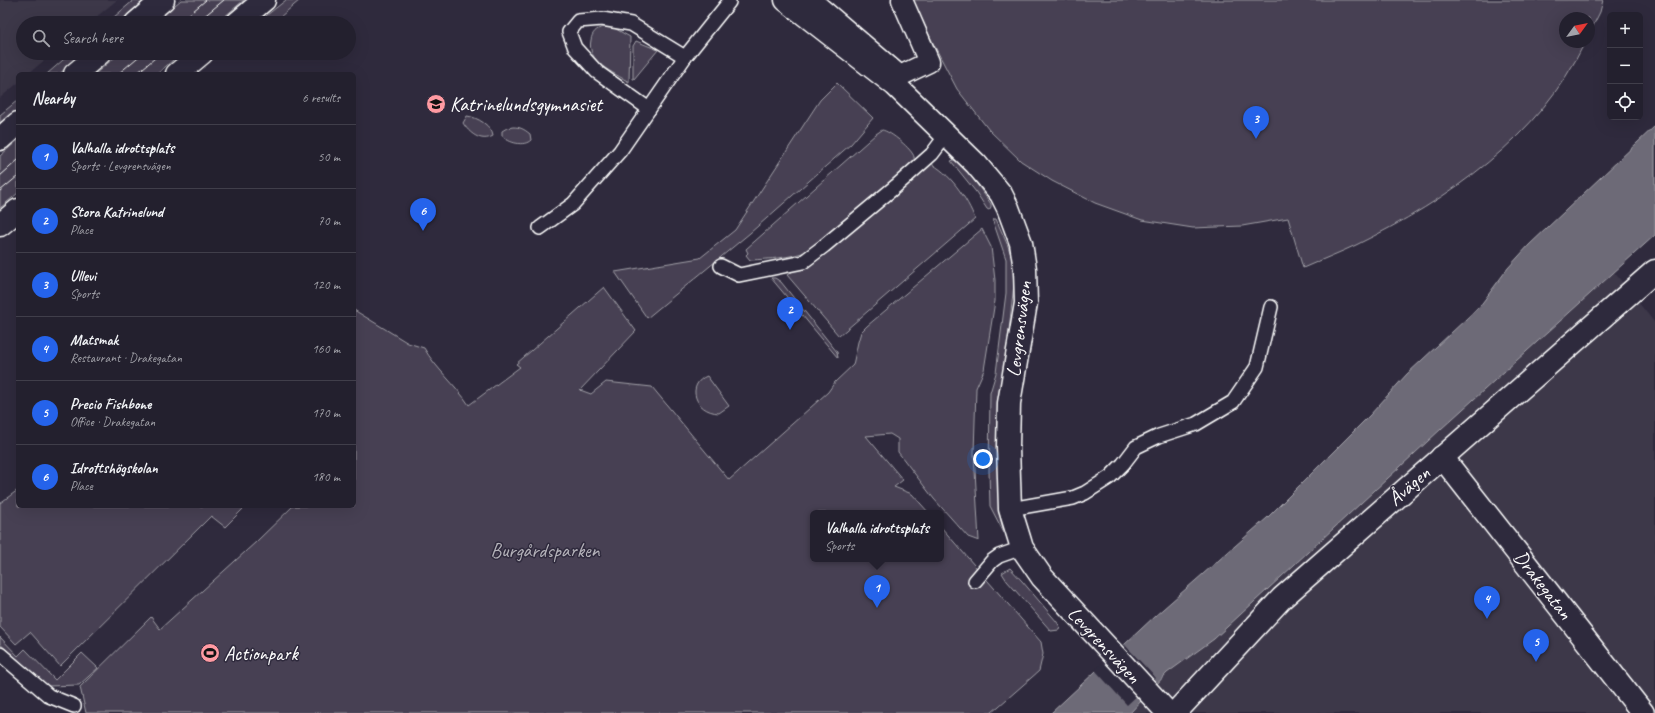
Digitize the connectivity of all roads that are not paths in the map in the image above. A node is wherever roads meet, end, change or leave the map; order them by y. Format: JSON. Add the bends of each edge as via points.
{"nodes":[{"id":1,"x":162,"y":0,"type":"edge"},
{"id":2,"x":264,"y":0,"type":"edge"},
{"id":3,"x":786,"y":0,"type":"edge"},
{"id":4,"x":811,"y":0,"type":"edge"},
{"id":5,"x":902,"y":0,"type":"edge"},
{"id":6,"x":729,"y":2,"type":"dead end"},
{"id":7,"x":144,"y":16,"type":"edge"},
{"id":8,"x":245,"y":16,"type":"edge"},
{"id":9,"x":685,"y":58,"type":"junction"},
{"id":10,"x":92,"y":60,"type":"edge"},
{"id":11,"x":194,"y":60,"type":"edge"},
{"id":12,"x":77,"y":72,"type":"edge"},
{"id":13,"x":179,"y":72,"type":"edge"},
{"id":14,"x":649,"y":109,"type":"junction"},
{"id":15,"x":16,"y":125,"type":"edge"},
{"id":16,"x":947,"y":134,"type":"junction"},
{"id":17,"x":0,"y":139,"type":"edge"},
{"id":18,"x":16,"y":212,"type":"edge"},
{"id":19,"x":0,"y":225,"type":"edge"},
{"id":20,"x":540,"y":228,"type":"dead end"},
{"id":21,"x":721,"y":266,"type":"dead end"},
{"id":22,"x":1655,"y":271,"type":"edge"},
{"id":23,"x":1271,"y":307,"type":"dead end"},
{"id":24,"x":1442,"y":457,"type":"junction"},
{"id":25,"x":1010,"y":509,"type":"junction"},
{"id":26,"x":1022,"y":548,"type":"junction"},
{"id":27,"x":975,"y":581,"type":"dead end"},
{"id":28,"x":0,"y":654,"type":"edge"},
{"id":29,"x":74,"y":706,"type":"dead end"},
{"id":30,"x":1168,"y":713,"type":"edge"},
{"id":31,"x":1176,"y":713,"type":"edge"},
{"id":32,"x":1643,"y":713,"type":"edge"}],
"edges":[{"from":1,"to":7,"type":"street"},
{"from":2,"to":8,"type":"street"},
{"from":3,"to":16,"type":"street","name":"Levgrensvägen","via":[[895,85]]},
{"from":4,"to":5,"type":"street","via":[[900,76],[929,62]]},
{"from":6,"to":9,"type":"lane"},
{"from":9,"to":14,"type":"lane"},
{"from":9,"to":14,"type":"lane","via":[[631,24],[602,20],[578,21],[568,32],[575,48],[597,72]]},
{"from":10,"to":12,"type":"street"},
{"from":11,"to":13,"type":"street"},
{"from":14,"to":20,"type":"lane","via":[[620,151],[573,204]]},
{"from":15,"to":17,"type":"street"},
{"from":16,"to":21,"type":"lane","via":[[932,154],[803,262],[739,275]]},
{"from":16,"to":25,"type":"street","name":"Levgrensvägen","via":[[1001,194],[1021,243],[1026,303],[1009,403]]},
{"from":18,"to":19,"type":"street"},
{"from":22,"to":24,"type":"street","name":"Åvägen"},
{"from":23,"to":25,"type":"lane","via":[[1257,367],[1233,402],[1196,424],[1136,447],[1110,477],[1085,493],[1073,498]]},
{"from":24,"to":31,"type":"street","name":"Åvägen","via":[[1282,598]]},
{"from":24,"to":32,"type":"street","name":"Drakegatan"},
{"from":25,"to":26,"type":"street","name":"Levgrensvägen"},
{"from":26,"to":27,"type":"lane","via":[[999,556]]},
{"from":26,"to":30,"type":"street","name":"Levgrensvägen","via":[[1042,577]]},
{"from":28,"to":29,"type":"lane","via":[[49,696]]}]}
